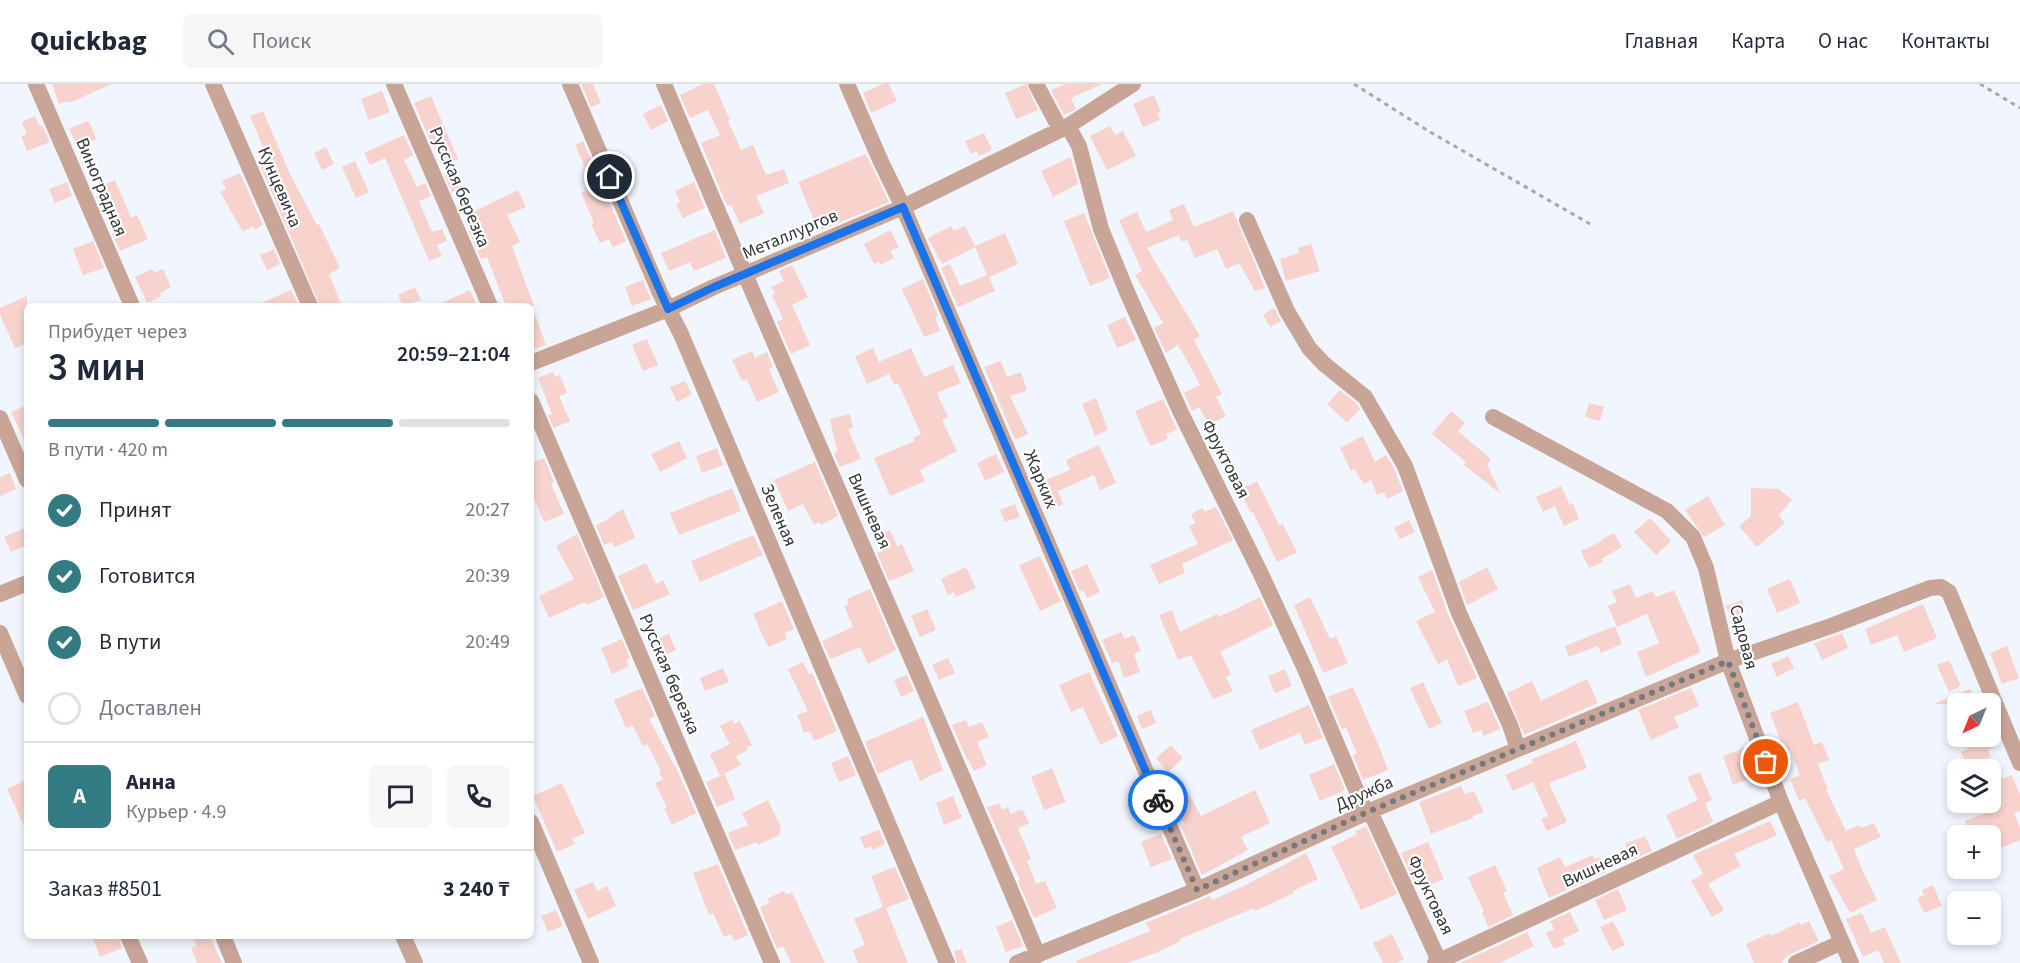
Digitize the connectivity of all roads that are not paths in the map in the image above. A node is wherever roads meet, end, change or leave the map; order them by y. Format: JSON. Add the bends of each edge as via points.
{"nodes":[{"id":1,"x":36,"y":84,"type":"edge"},
{"id":2,"x":213,"y":84,"type":"edge"},
{"id":3,"x":394,"y":84,"type":"edge"},
{"id":4,"x":570,"y":84,"type":"edge"},
{"id":5,"x":664,"y":84,"type":"edge"},
{"id":6,"x":847,"y":84,"type":"edge"},
{"id":7,"x":1036,"y":84,"type":"edge"},
{"id":8,"x":1132,"y":84,"type":"edge"},
{"id":9,"x":1064,"y":128,"type":"junction"},
{"id":10,"x":903,"y":207,"type":"junction"},
{"id":11,"x":1247,"y":220,"type":"dead end"},
{"id":12,"x":744,"y":274,"type":"junction"},
{"id":13,"x":131,"y":303,"type":"edge"},
{"id":14,"x":309,"y":303,"type":"edge"},
{"id":15,"x":489,"y":303,"type":"edge"},
{"id":16,"x":668,"y":309,"type":"junction"},
{"id":17,"x":534,"y":362,"type":"edge"},
{"id":18,"x":534,"y":408,"type":"edge"},
{"id":19,"x":1493,"y":417,"type":"dead end"},
{"id":20,"x":0,"y":418,"type":"edge"},
{"id":21,"x":24,"y":473,"type":"edge"},
{"id":22,"x":24,"y":584,"type":"edge"},
{"id":23,"x":0,"y":594,"type":"edge"},
{"id":24,"x":0,"y":633,"type":"edge"},
{"id":25,"x":1728,"y":661,"type":"junction"},
{"id":26,"x":24,"y":689,"type":"edge"},
{"id":27,"x":1518,"y":748,"type":"junction"},
{"id":28,"x":2020,"y":763,"type":"edge"},
{"id":29,"x":1781,"y":802,"type":"junction"},
{"id":30,"x":1368,"y":812,"type":"junction"},
{"id":31,"x":534,"y":829,"type":"edge"},
{"id":32,"x":1197,"y":890,"type":"junction"},
{"id":33,"x":129,"y":939,"type":"edge"},
{"id":34,"x":224,"y":939,"type":"edge"},
{"id":35,"x":404,"y":939,"type":"edge"},
{"id":36,"x":1842,"y":942,"type":"junction"},
{"id":37,"x":1029,"y":960,"type":"edge"},
{"id":38,"x":1438,"y":962,"type":"edge"},
{"id":39,"x":140,"y":963,"type":"edge"},
{"id":40,"x":234,"y":963,"type":"edge"},
{"id":41,"x":415,"y":963,"type":"edge"},
{"id":42,"x":591,"y":963,"type":"edge"},
{"id":43,"x":772,"y":963,"type":"edge"},
{"id":44,"x":947,"y":963,"type":"edge"},
{"id":45,"x":1796,"y":963,"type":"edge"},
{"id":46,"x":1851,"y":963,"type":"edge"}],
"edges":[{"from":1,"to":13,"type":"street","name":"Виноградная"},
{"from":2,"to":14,"type":"street","name":"Кунцевича"},
{"from":3,"to":15,"type":"street","name":"Русская березка"},
{"from":4,"to":16,"type":"street","name":"Зеленая"},
{"from":5,"to":12,"type":"street","name":"Вишневая"},
{"from":6,"to":10,"type":"street","name":"Жарких"},
{"from":7,"to":9,"type":"street","name":"Фруктовая"},
{"from":8,"to":9,"type":"street","name":"Металлургов"},
{"from":9,"to":10,"type":"street","name":"Металлургов"},
{"from":9,"to":30,"type":"street","name":"Фруктовая","via":[[1079,146],[1101,229],[1127,292]]},
{"from":10,"to":12,"type":"street","name":"Металлургов"},
{"from":10,"to":32,"type":"street","name":"Жарких"},
{"from":11,"to":27,"type":"street","via":[[1287,311],[1309,348],[1365,397],[1405,465],[1459,614]]},
{"from":12,"to":16,"type":"street","name":"Металлургов"},
{"from":12,"to":37,"type":"street","name":"Вишневая","via":[[921,676]]},
{"from":16,"to":17,"type":"street","name":"Металлургов"},
{"from":16,"to":44,"type":"street","name":"Зеленая"},
{"from":18,"to":43,"type":"street","name":"Русская березка"},
{"from":19,"to":25,"type":"street","name":"Садовая","via":[[1667,511],[1686,529],[1706,568]]},
{"from":20,"to":21,"type":"street"},
{"from":22,"to":23,"type":"street"},
{"from":24,"to":26,"type":"street"},
{"from":25,"to":27,"type":"street","name":"Дружба"},
{"from":25,"to":28,"type":"street","name":"Дружба","via":[[1941,587],[1949,592]]},
{"from":25,"to":29,"type":"street","name":"Садовая"},
{"from":27,"to":30,"type":"street","name":"Дружба"},
{"from":29,"to":36,"type":"street","name":"Садовая"},
{"from":29,"to":38,"type":"street","name":"Вишневая"},
{"from":30,"to":32,"type":"street","name":"Дружба"},
{"from":30,"to":38,"type":"street","name":"Фруктовая"},
{"from":31,"to":42,"type":"street"},
{"from":32,"to":37,"type":"street","name":"Дружба"},
{"from":33,"to":39,"type":"street"},
{"from":34,"to":40,"type":"street"},
{"from":35,"to":41,"type":"street"},
{"from":36,"to":45,"type":"street"},
{"from":36,"to":46,"type":"street","name":"Садовая"}]}
